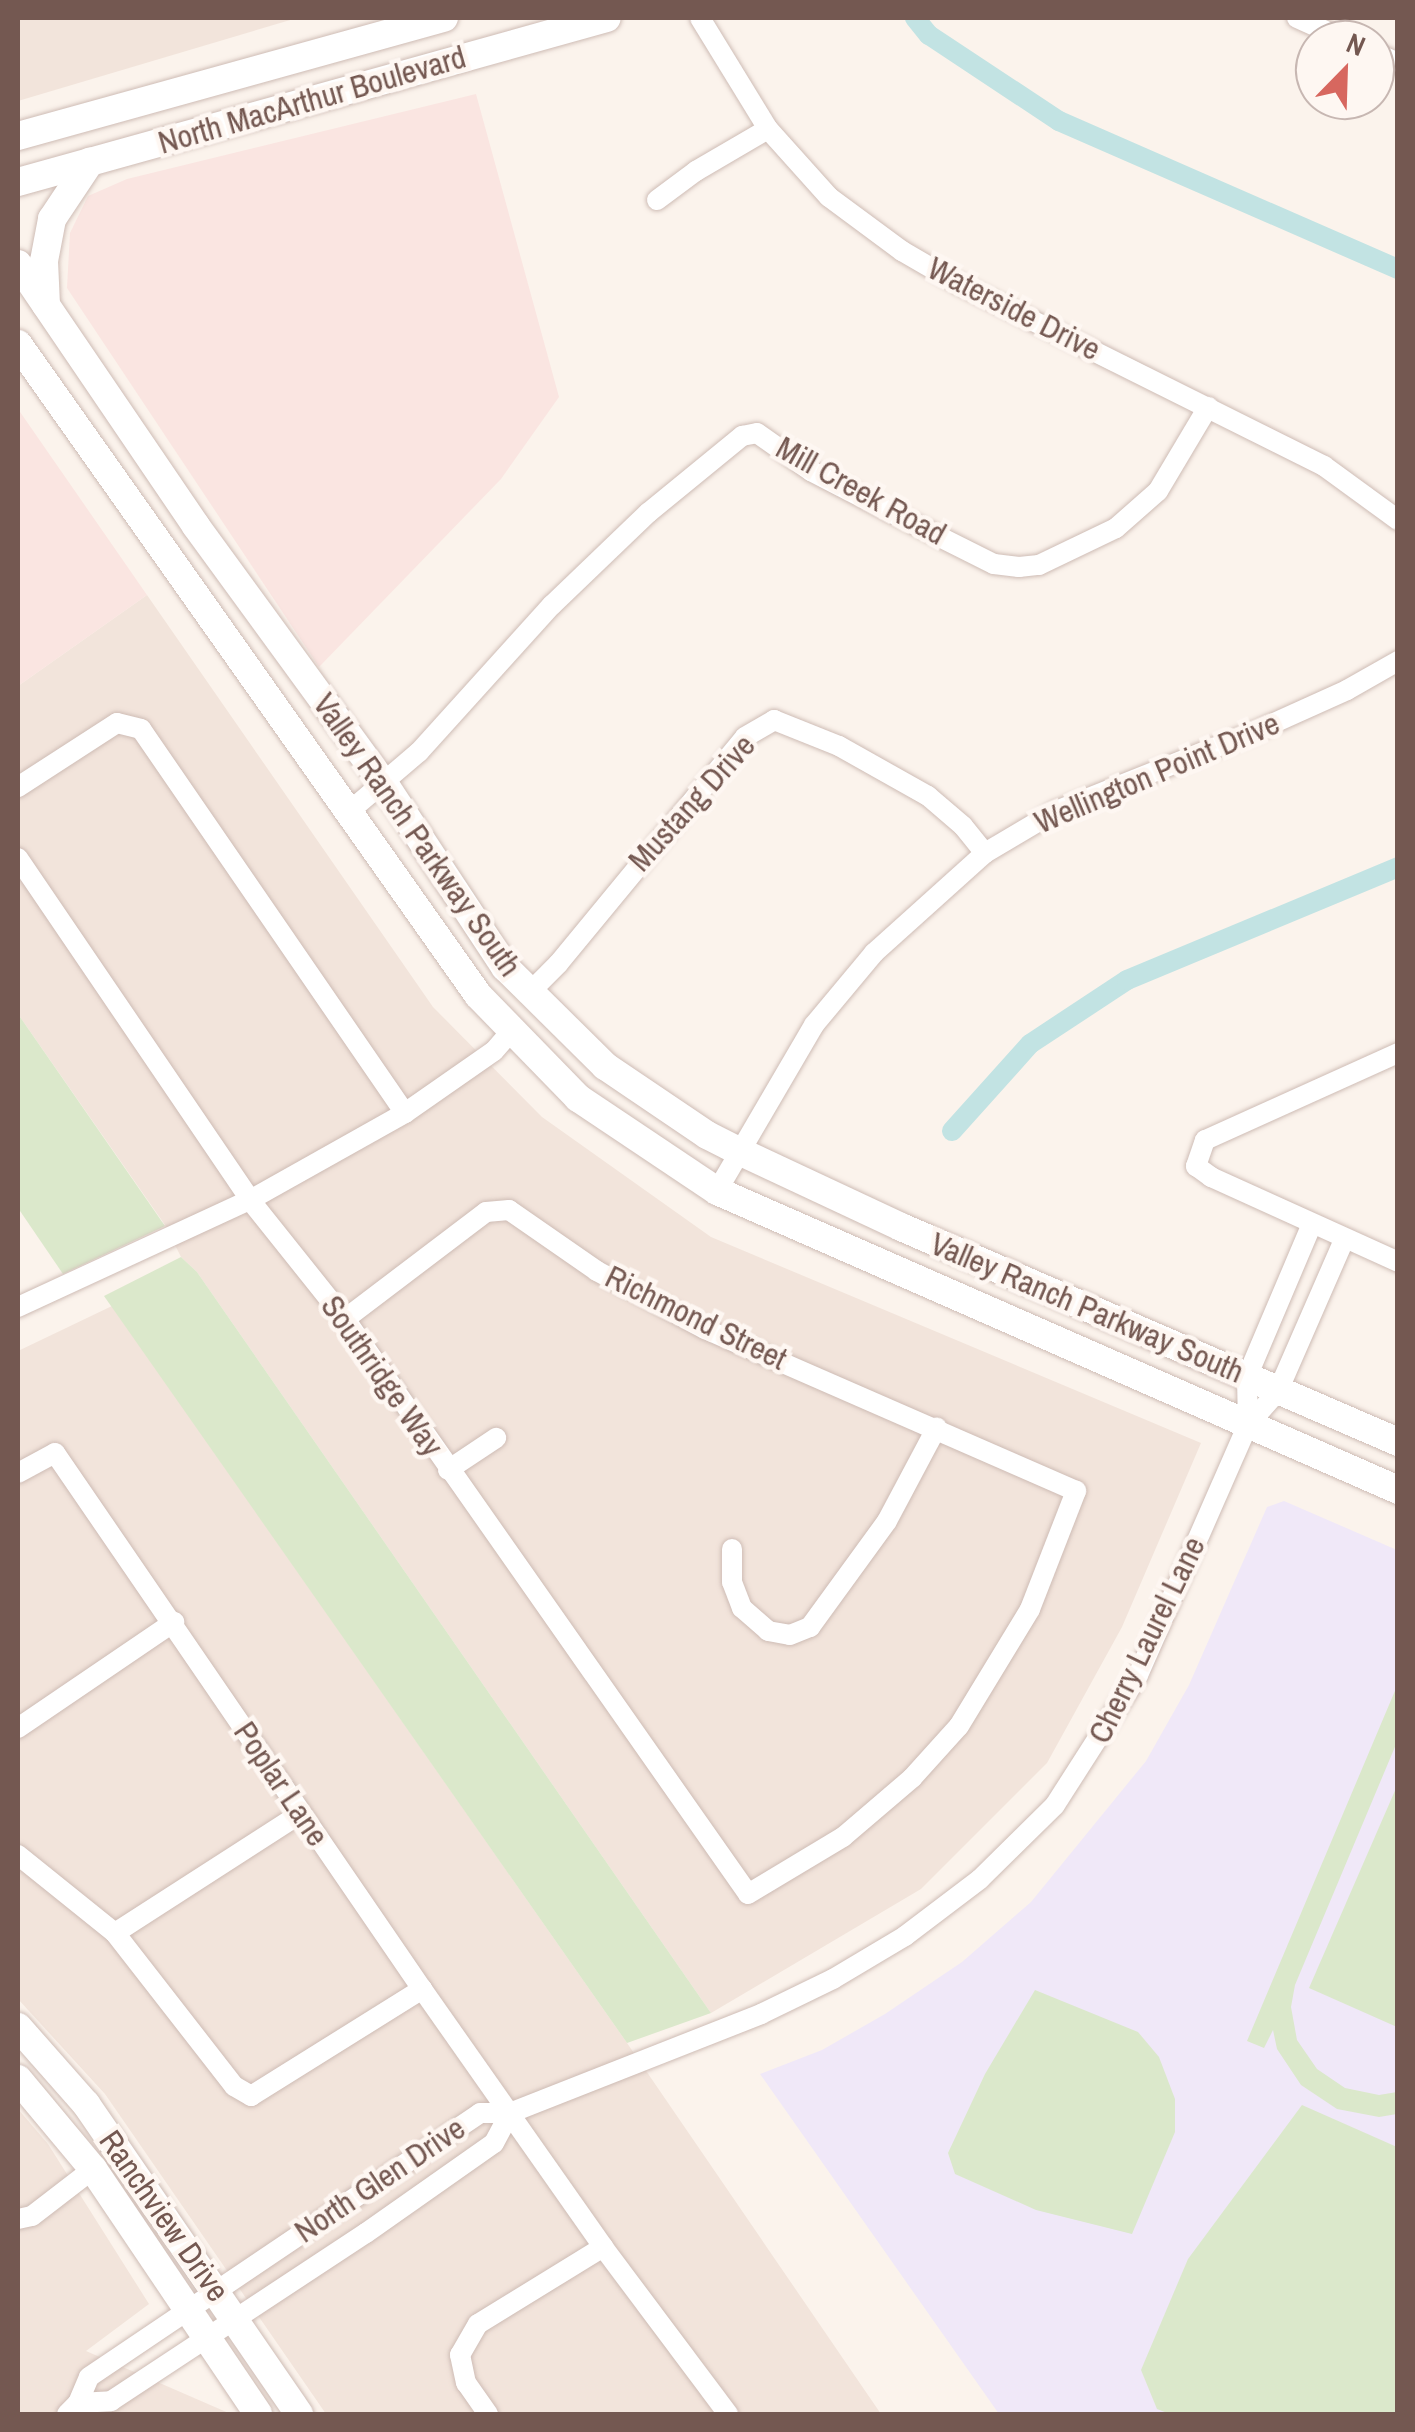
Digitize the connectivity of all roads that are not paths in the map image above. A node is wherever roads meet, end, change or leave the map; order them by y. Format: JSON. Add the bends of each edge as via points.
{"nodes":[{"id":1,"x":444,"y":18,"type":"edge"},
{"id":2,"x":607,"y":18,"type":"edge"},
{"id":3,"x":700,"y":18,"type":"edge"},
{"id":4,"x":388,"y":31,"type":"junction"},
{"id":5,"x":398,"y":76,"type":"junction"},
{"id":6,"x":768,"y":129,"type":"junction"},
{"id":7,"x":22,"y":132,"type":"edge"},
{"id":8,"x":90,"y":162,"type":"junction"},
{"id":9,"x":18,"y":182,"type":"edge"},
{"id":10,"x":657,"y":200,"type":"dead end"},
{"id":11,"x":18,"y":264,"type":"edge"},
{"id":12,"x":46,"y":306,"type":"junction"},
{"id":13,"x":18,"y":344,"type":"edge"},
{"id":14,"x":1208,"y":407,"type":"junction"},
{"id":15,"x":1398,"y":520,"type":"edge"},
{"id":16,"x":196,"y":526,"type":"junction"},
{"id":17,"x":159,"y":548,"type":"junction"},
{"id":18,"x":1398,"y":661,"type":"edge"},
{"id":19,"x":383,"y":782,"type":"junction"},
{"id":20,"x":18,"y":787,"type":"edge"},
{"id":21,"x":351,"y":810,"type":"junction"},
{"id":22,"x":984,"y":853,"type":"junction"},
{"id":23,"x":18,"y":858,"type":"edge"},
{"id":24,"x":529,"y":993,"type":"junction"},
{"id":25,"x":512,"y":1030,"type":"junction"},
{"id":26,"x":1398,"y":1053,"type":"edge"},
{"id":27,"x":405,"y":1113,"type":"junction"},
{"id":28,"x":739,"y":1151,"type":"junction"},
{"id":29,"x":718,"y":1192,"type":"junction"},
{"id":30,"x":250,"y":1200,"type":"junction"},
{"id":31,"x":1312,"y":1224,"type":"junction"},
{"id":32,"x":1344,"y":1240,"type":"junction"},
{"id":33,"x":1398,"y":1262,"type":"edge"},
{"id":34,"x":1283,"y":1296,"type":"junction"},
{"id":35,"x":18,"y":1306,"type":"edge"},
{"id":36,"x":1314,"y":1308,"type":"junction"},
{"id":37,"x":345,"y":1319,"type":"junction"},
{"id":38,"x":1247,"y":1378,"type":"junction"},
{"id":39,"x":1278,"y":1391,"type":"junction"},
{"id":40,"x":1248,"y":1425,"type":"junction"},
{"id":41,"x":937,"y":1427,"type":"junction"},
{"id":42,"x":496,"y":1438,"type":"dead end"},
{"id":43,"x":1398,"y":1442,"type":"edge"},
{"id":44,"x":448,"y":1470,"type":"junction"},
{"id":45,"x":18,"y":1473,"type":"edge"},
{"id":46,"x":1398,"y":1490,"type":"edge"},
{"id":47,"x":732,"y":1549,"type":"dead end"},
{"id":48,"x":174,"y":1622,"type":"junction"},
{"id":49,"x":18,"y":1728,"type":"edge"},
{"id":50,"x":300,"y":1814,"type":"junction"},
{"id":51,"x":18,"y":1855,"type":"edge"},
{"id":52,"x":748,"y":1894,"type":"joint"},
{"id":53,"x":115,"y":1933,"type":"junction"},
{"id":54,"x":422,"y":1990,"type":"junction"},
{"id":55,"x":18,"y":2027,"type":"edge"},
{"id":56,"x":18,"y":2079,"type":"edge"},
{"id":57,"x":510,"y":2112,"type":"junction"},
{"id":58,"x":92,"y":2169,"type":"junction"},
{"id":59,"x":18,"y":2219,"type":"edge"},
{"id":60,"x":603,"y":2248,"type":"junction"},
{"id":61,"x":215,"y":2289,"type":"junction"},
{"id":62,"x":186,"y":2308,"type":"junction"},
{"id":63,"x":235,"y":2320,"type":"junction"},
{"id":64,"x":205,"y":2336,"type":"junction"},
{"id":65,"x":73,"y":2409,"type":"edge"},
{"id":66,"x":258,"y":2414,"type":"edge"},
{"id":67,"x":299,"y":2414,"type":"edge"},
{"id":68,"x":488,"y":2414,"type":"edge"},
{"id":69,"x":728,"y":2414,"type":"edge"}],
"edges":[{"from":1,"to":4,"type":"street","name":"North MacArthur Boulevard"},
{"from":2,"to":5,"type":"street","name":"North MacArthur Boulevard"},
{"from":3,"to":6,"type":"street","name":"Waterside Drive"},
{"from":4,"to":5,"type":"street"},
{"from":4,"to":7,"type":"street","name":"North MacArthur Boulevard"},
{"from":5,"to":8,"type":"street","name":"North MacArthur Boulevard"},
{"from":6,"to":10,"type":"street"},
{"from":6,"to":14,"type":"street","name":"Waterside Drive","via":[[829,197],[902,251]]},
{"from":8,"to":9,"type":"street","name":"North MacArthur Boulevard"},
{"from":8,"to":12,"type":"street","via":[[52,218],[44,261]]},
{"from":11,"to":12,"type":"street","name":"Valley Ranch Parkway South"},
{"from":12,"to":16,"type":"street","name":"Valley Ranch Parkway South"},
{"from":13,"to":17,"type":"street","name":"Valley Ranch Parkway South"},
{"from":14,"to":15,"type":"street","name":"Waterside Drive","via":[[1324,466]]},
{"from":14,"to":19,"type":"street","name":"Mill Creek Road","via":[[1158,491],[1116,528],[1019,568],[994,564],[890,512],[811,471],[757,433],[742,436],[552,605],[419,752]]},
{"from":16,"to":17,"type":"street"},
{"from":16,"to":19,"type":"street","name":"Valley Ranch Parkway South"},
{"from":17,"to":21,"type":"street","name":"Valley Ranch Parkway South"},
{"from":18,"to":22,"type":"street","name":"Wellington Point Drive","via":[[1269,725],[1056,811]]},
{"from":19,"to":21,"type":"street","name":"Mill Creek Road"},
{"from":19,"to":24,"type":"street","name":"Valley Ranch Parkway South","via":[[505,968]]},
{"from":20,"to":27,"type":"street","via":[[117,723],[141,729]]},
{"from":21,"to":25,"type":"street","name":"Valley Ranch Parkway South","via":[[478,995]]},
{"from":22,"to":24,"type":"street","name":"Mustang Drive","via":[[928,796],[839,746],[774,720],[745,737]]},
{"from":22,"to":28,"type":"street","name":"Wellington Point Drive","via":[[874,953],[814,1025]]},
{"from":23,"to":30,"type":"street","name":"Southridge Way"},
{"from":24,"to":28,"type":"street","name":"Valley Ranch Parkway South","via":[[605,1066]]},
{"from":25,"to":27,"type":"street","via":[[494,1051]]},
{"from":25,"to":29,"type":"street","name":"Valley Ranch Parkway South","via":[[578,1098]]},
{"from":26,"to":31,"type":"street","via":[[1204,1140],[1196,1166]]},
{"from":27,"to":30,"type":"street"},
{"from":28,"to":29,"type":"street","name":"Wellington Point Drive"},
{"from":28,"to":38,"type":"street","name":"Valley Ranch Parkway South"},
{"from":29,"to":40,"type":"street","name":"Valley Ranch Parkway South"},
{"from":30,"to":35,"type":"street"},
{"from":30,"to":37,"type":"street","name":"Southridge Way"},
{"from":31,"to":32,"type":"street"},
{"from":31,"to":34,"type":"street"},
{"from":32,"to":33,"type":"street"},
{"from":32,"to":36,"type":"street"},
{"from":34,"to":36,"type":"street"},
{"from":34,"to":38,"type":"street"},
{"from":36,"to":39,"type":"street"},
{"from":37,"to":41,"type":"street","name":"Richmond Street","via":[[486,1212],[508,1210],[597,1271],[705,1329]]},
{"from":37,"to":44,"type":"street","name":"Southridge Way"},
{"from":38,"to":39,"type":"street","name":"Valley Ranch Parkway South"},
{"from":38,"to":40,"type":"street"},
{"from":39,"to":40,"type":"street","name":"Cherry Laurel Lane"},
{"from":39,"to":43,"type":"street","name":"Valley Ranch Parkway South"},
{"from":40,"to":46,"type":"street","name":"Valley Ranch Parkway South"},
{"from":40,"to":57,"type":"street","name":"Cherry Laurel Lane","via":[[1138,1674],[1055,1805],[980,1879],[833,1979]]},
{"from":41,"to":47,"type":"street","via":[[887,1520],[810,1627],[790,1636],[768,1631],[742,1608],[732,1582]]},
{"from":41,"to":52,"type":"street","name":"Richmond Street","via":[[1076,1491],[1030,1609],[959,1726],[912,1778],[843,1837]]},
{"from":42,"to":44,"type":"street"},
{"from":44,"to":52,"type":"street","name":"Southridge Way"},
{"from":45,"to":48,"type":"street","name":"Poplar Lane","via":[[55,1453]]},
{"from":48,"to":49,"type":"street"},
{"from":48,"to":50,"type":"street","name":"Poplar Lane"},
{"from":50,"to":53,"type":"street"},
{"from":50,"to":54,"type":"street","name":"Poplar Lane"},
{"from":51,"to":53,"type":"street"},
{"from":53,"to":54,"type":"street","via":[[234,2086],[251,2096]]},
{"from":54,"to":57,"type":"street","name":"Poplar Lane"},
{"from":55,"to":61,"type":"street","name":"Ranchview Drive","via":[[86,2104]]},
{"from":56,"to":58,"type":"street","name":"Ranchview Drive"},
{"from":57,"to":60,"type":"street","name":"Poplar Lane"},
{"from":57,"to":61,"type":"street","name":"North Glen Drive","via":[[480,2113]]},
{"from":57,"to":63,"type":"street","name":"North Glen Drive","via":[[494,2143]]},
{"from":58,"to":59,"type":"street","via":[[32,2216]]},
{"from":58,"to":62,"type":"street","name":"Ranchview Drive"},
{"from":60,"to":68,"type":"street","via":[[478,2324],[460,2355],[466,2382]]},
{"from":60,"to":69,"type":"street","name":"Poplar Lane"},
{"from":61,"to":62,"type":"street","name":"North Glen Drive"},
{"from":61,"to":63,"type":"street","name":"Ranchview Drive"},
{"from":62,"to":64,"type":"street","name":"Ranchview Drive"},
{"from":62,"to":65,"type":"street","name":"North Glen Drive","via":[[90,2377]]},
{"from":63,"to":64,"type":"street","name":"North Glen Drive"},
{"from":63,"to":67,"type":"street","name":"Ranchview Drive"},
{"from":64,"to":65,"type":"street","name":"North Glen Drive","via":[[111,2401]]},
{"from":64,"to":66,"type":"street","name":"Ranchview Drive"}]}
